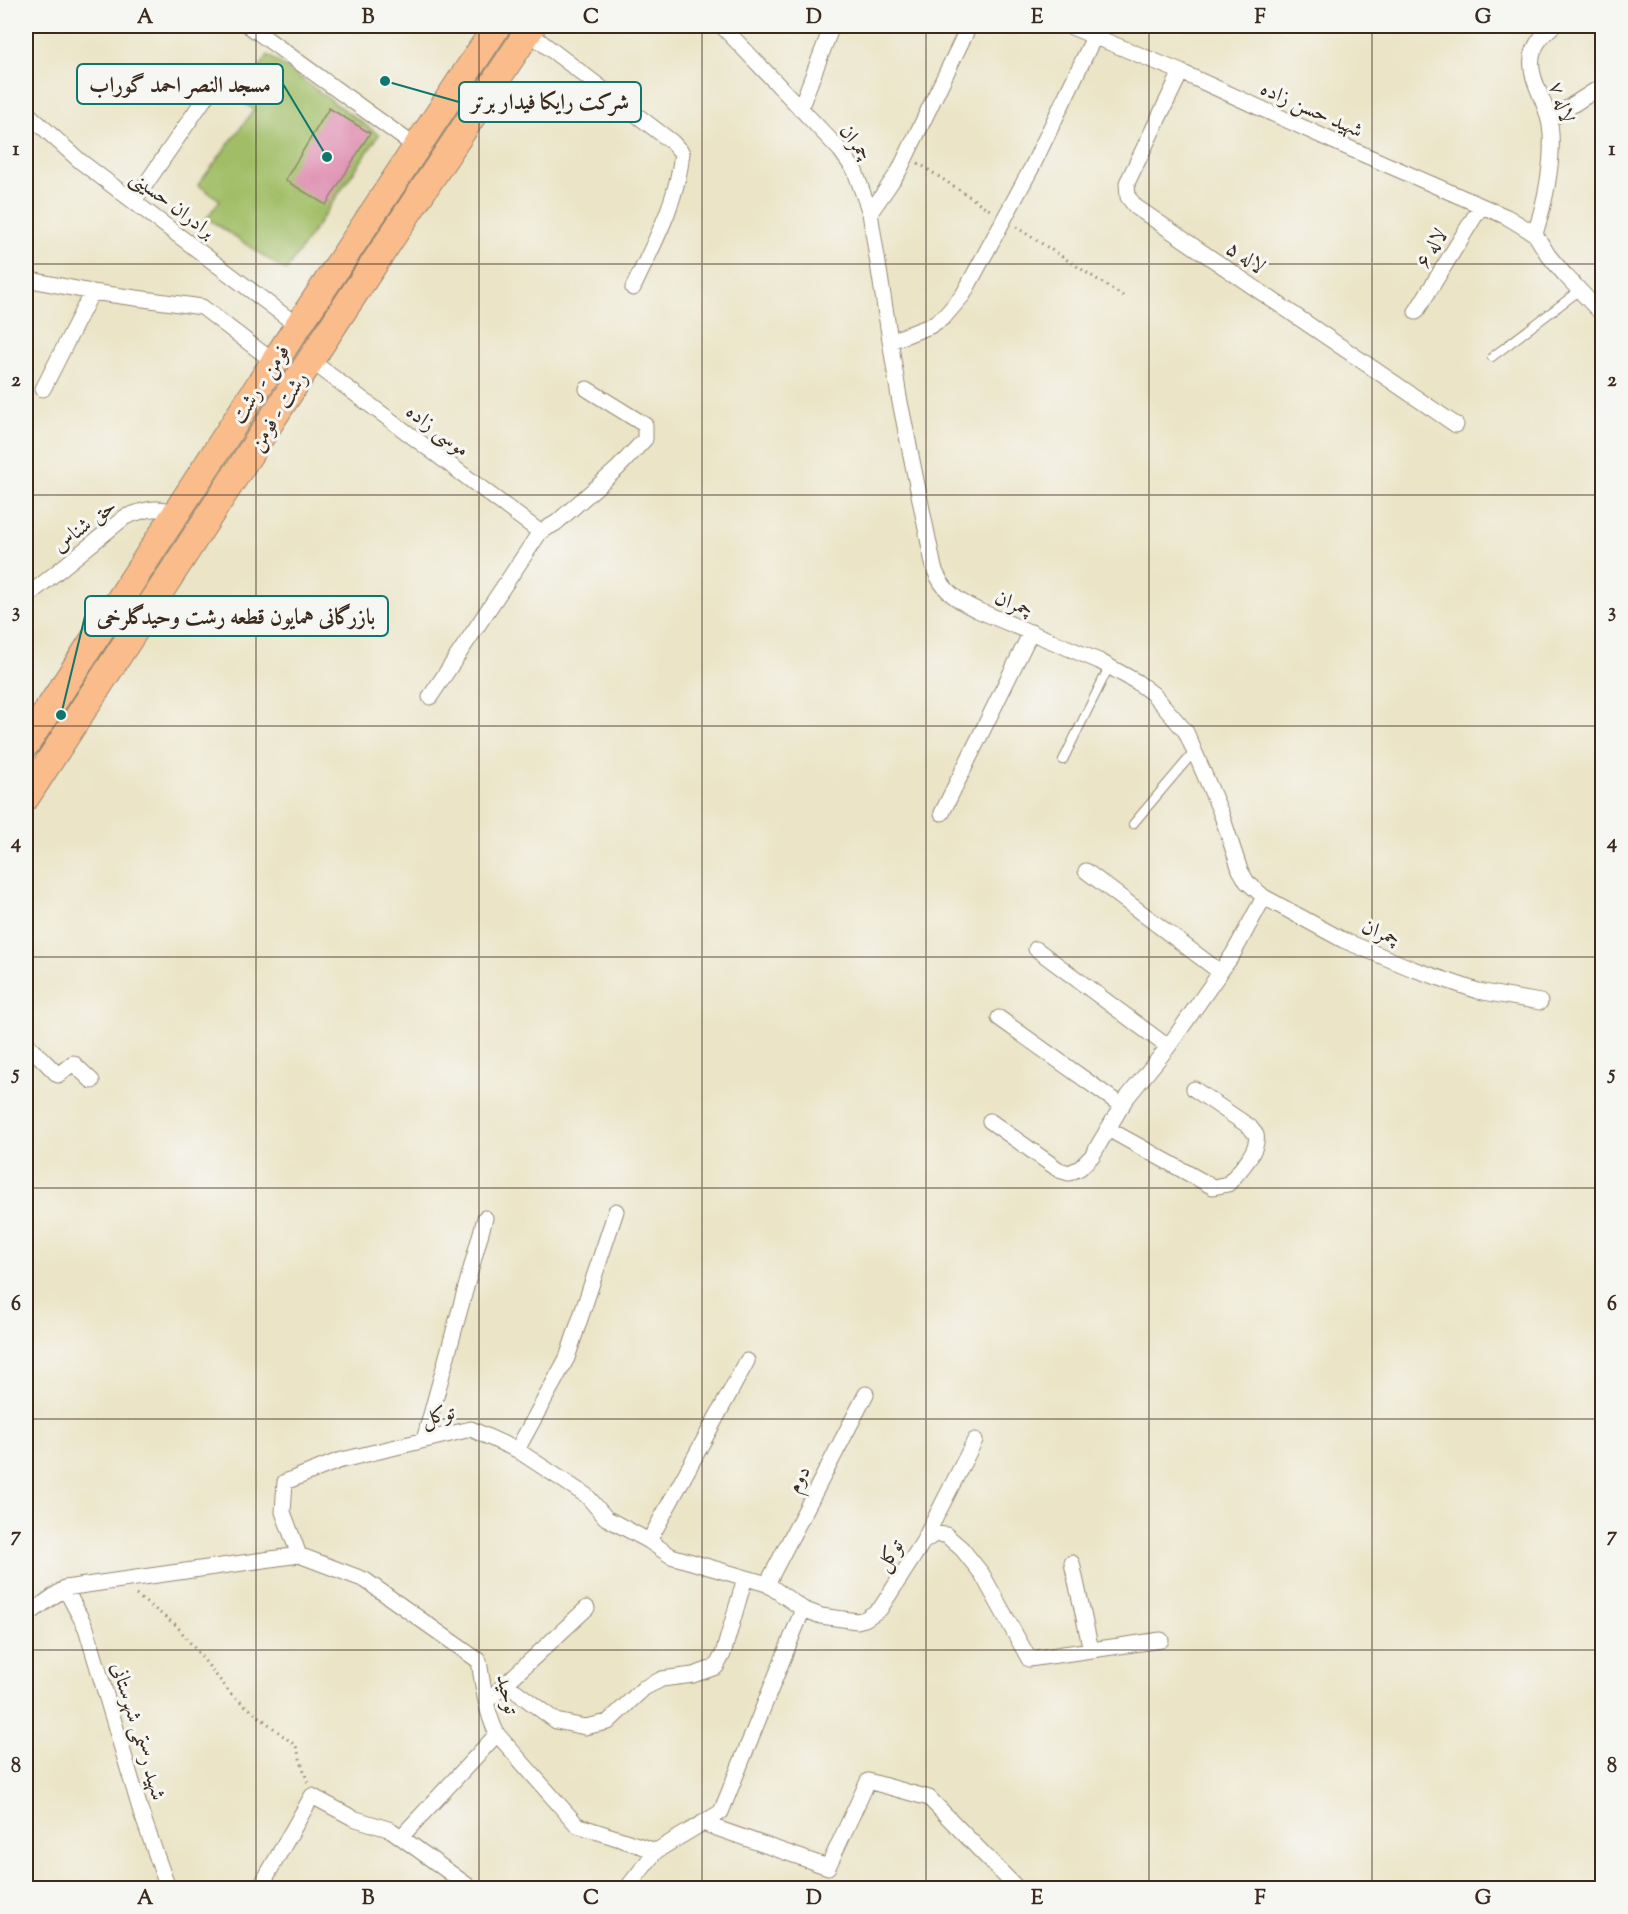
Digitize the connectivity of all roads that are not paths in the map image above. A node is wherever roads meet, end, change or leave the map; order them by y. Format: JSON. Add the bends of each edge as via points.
{"nodes":[{"id":1,"x":249,"y":26,"type":"edge"},
{"id":2,"x":722,"y":26,"type":"edge"},
{"id":3,"x":832,"y":26,"type":"edge"},
{"id":4,"x":969,"y":26,"type":"edge"},
{"id":5,"x":1069,"y":26,"type":"edge"},
{"id":6,"x":1553,"y":26,"type":"edge"},
{"id":7,"x":490,"y":28,"type":"edge"},
{"id":8,"x":530,"y":28,"type":"edge"},
{"id":9,"x":1094,"y":37,"type":"junction"},
{"id":10,"x":1181,"y":72,"type":"junction"},
{"id":11,"x":1602,"y":87,"type":"edge"},
{"id":12,"x":207,"y":95,"type":"dead end"},
{"id":13,"x":800,"y":109,"type":"junction"},
{"id":14,"x":26,"y":112,"type":"edge"},
{"id":15,"x":1549,"y":120,"type":"junction"},
{"id":16,"x":416,"y":147,"type":"junction"},
{"id":17,"x":134,"y":201,"type":"junction"},
{"id":18,"x":1481,"y":206,"type":"junction"},
{"id":19,"x":870,"y":213,"type":"junction"},
{"id":20,"x":1535,"y":234,"type":"junction"},
{"id":21,"x":26,"y":279,"type":"edge"},
{"id":22,"x":633,"y":288,"type":"dead end"},
{"id":23,"x":1579,"y":291,"type":"junction"},
{"id":24,"x":92,"y":292,"type":"junction"},
{"id":25,"x":1416,"y":312,"type":"dead end"},
{"id":26,"x":1602,"y":314,"type":"edge"},
{"id":27,"x":298,"y":326,"type":"junction"},
{"id":28,"x":891,"y":340,"type":"junction"},
{"id":29,"x":1491,"y":357,"type":"dead end"},
{"id":30,"x":310,"y":360,"type":"junction"},
{"id":31,"x":274,"y":362,"type":"junction"},
{"id":32,"x":43,"y":389,"type":"dead end"},
{"id":33,"x":587,"y":389,"type":"dead end"},
{"id":34,"x":1456,"y":425,"type":"dead end"},
{"id":35,"x":176,"y":513,"type":"junction"},
{"id":36,"x":540,"y":532,"type":"junction"},
{"id":37,"x":26,"y":597,"type":"edge"},
{"id":38,"x":1030,"y":632,"type":"junction"},
{"id":39,"x":1109,"y":667,"type":"junction"},
{"id":40,"x":430,"y":697,"type":"dead end"},
{"id":41,"x":26,"y":744,"type":"edge"},
{"id":42,"x":1194,"y":751,"type":"junction"},
{"id":43,"x":1063,"y":760,"type":"dead end"},
{"id":44,"x":26,"y":797,"type":"edge"},
{"id":45,"x":942,"y":813,"type":"dead end"},
{"id":46,"x":1133,"y":824,"type":"dead end"},
{"id":47,"x":1086,"y":871,"type":"dead end"},
{"id":48,"x":1264,"y":897,"type":"junction"},
{"id":49,"x":1036,"y":950,"type":"dead end"},
{"id":50,"x":1220,"y":972,"type":"junction"},
{"id":51,"x":1540,"y":1002,"type":"dead end"},
{"id":52,"x":999,"y":1018,"type":"dead end"},
{"id":53,"x":26,"y":1043,"type":"edge"},
{"id":54,"x":1168,"y":1047,"type":"junction"},
{"id":55,"x":92,"y":1081,"type":"dead end"},
{"id":56,"x":1194,"y":1089,"type":"dead end"},
{"id":57,"x":1122,"y":1106,"type":"junction"},
{"id":58,"x":990,"y":1121,"type":"dead end"},
{"id":59,"x":1108,"y":1129,"type":"junction"},
{"id":60,"x":616,"y":1211,"type":"dead end"},
{"id":61,"x":485,"y":1218,"type":"dead end"},
{"id":62,"x":747,"y":1361,"type":"dead end"},
{"id":63,"x":867,"y":1394,"type":"dead end"},
{"id":64,"x":424,"y":1440,"type":"junction"},
{"id":65,"x":975,"y":1440,"type":"dead end"},
{"id":66,"x":517,"y":1450,"type":"junction"},
{"id":67,"x":649,"y":1541,"type":"junction"},
{"id":68,"x":922,"y":1542,"type":"junction"},
{"id":69,"x":299,"y":1555,"type":"junction"},
{"id":70,"x":1072,"y":1563,"type":"dead end"},
{"id":71,"x":745,"y":1578,"type":"junction"},
{"id":72,"x":767,"y":1584,"type":"junction"},
{"id":73,"x":65,"y":1588,"type":"junction"},
{"id":74,"x":587,"y":1608,"type":"dead end"},
{"id":75,"x":803,"y":1609,"type":"junction"},
{"id":76,"x":26,"y":1616,"type":"edge"},
{"id":77,"x":1161,"y":1640,"type":"dead end"},
{"id":78,"x":1091,"y":1650,"type":"junction"},
{"id":79,"x":506,"y":1684,"type":"junction"},
{"id":80,"x":486,"y":1702,"type":"junction"},
{"id":81,"x":497,"y":1734,"type":"junction"},
{"id":82,"x":702,"y":1823,"type":"junction"},
{"id":83,"x":401,"y":1837,"type":"junction"},
{"id":84,"x":656,"y":1851,"type":"junction"},
{"id":85,"x":262,"y":1884,"type":"dead end"},
{"id":86,"x":168,"y":1888,"type":"edge"},
{"id":87,"x":471,"y":1888,"type":"edge"},
{"id":88,"x":628,"y":1888,"type":"edge"},
{"id":89,"x":1017,"y":1888,"type":"edge"}],
"edges":[{"from":1,"to":16,"type":"street"},
{"from":2,"to":13,"type":"street","name":"چمران"},
{"from":3,"to":13,"type":"street"},
{"from":4,"to":19,"type":"street","via":[[899,171]]},
{"from":5,"to":9,"type":"street","name":"شهید حسن زاده"},
{"from":6,"to":15,"type":"street","name":"لاله ۷","via":[[1534,48],[1532,63],[1533,80]]},
{"from":7,"to":16,"type":"highway","name":"فومن - رشت"},
{"from":8,"to":22,"type":"street","via":[[682,153],[679,178],[665,222]]},
{"from":8,"to":30,"type":"highway","name":"رشت - فومن"},
{"from":9,"to":10,"type":"street","name":"شهید حسن زاده"},
{"from":9,"to":28,"type":"street","via":[[1032,167],[963,295],[944,317],[930,326]]},
{"from":10,"to":18,"type":"street","name":"شهید حسن زاده"},
{"from":10,"to":34,"type":"street","name":"لاله ۵","via":[[1127,183],[1128,197],[1136,207]]},
{"from":11,"to":15,"type":"street"},
{"from":12,"to":17,"type":"street"},
{"from":13,"to":19,"type":"street","name":"چمران","via":[[855,171]]},
{"from":14,"to":17,"type":"street","name":"برادران حسینی","via":[[80,161]]},
{"from":15,"to":20,"type":"street","name":"لاله ۷","via":[[1546,198]]},
{"from":16,"to":27,"type":"highway","name":"فومن - رشت"},
{"from":17,"to":27,"type":"street","name":"برادران حسینی"},
{"from":18,"to":20,"type":"street","name":"شهید حسن زاده"},
{"from":18,"to":25,"type":"street","name":"لاله ۶"},
{"from":19,"to":28,"type":"street","name":"چمران"},
{"from":20,"to":23,"type":"street"},
{"from":21,"to":24,"type":"street"},
{"from":23,"to":26,"type":"street"},
{"from":23,"to":29,"type":"lane"},
{"from":24,"to":31,"type":"street","via":[[202,307]]},
{"from":24,"to":32,"type":"street"},
{"from":27,"to":31,"type":"highway","name":"فومن - رشت"},
{"from":28,"to":38,"type":"street","name":"چمران","via":[[908,441],[939,581],[961,603]]},
{"from":30,"to":36,"type":"street","name":"موسی زاده"},
{"from":30,"to":44,"type":"highway","name":"رشت - فومن"},
{"from":31,"to":35,"type":"highway","name":"فومن - رشت"},
{"from":33,"to":36,"type":"street","via":[[645,425],[645,440],[556,523]]},
{"from":35,"to":37,"type":"street","name":"حق شناس","via":[[161,508],[125,517]]},
{"from":35,"to":41,"type":"highway","name":"فومن - رشت"},
{"from":36,"to":40,"type":"street"},
{"from":38,"to":39,"type":"street","name":"چمران"},
{"from":38,"to":45,"type":"street"},
{"from":39,"to":42,"type":"street","name":"چمران","via":[[1153,694],[1186,732]]},
{"from":39,"to":43,"type":"lane"},
{"from":42,"to":46,"type":"lane"},
{"from":42,"to":48,"type":"street","name":"چمران","via":[[1240,870]]},
{"from":47,"to":50,"type":"street"},
{"from":48,"to":50,"type":"street"},
{"from":48,"to":51,"type":"street","name":"چمران","via":[[1343,940],[1413,969],[1478,991]]},
{"from":49,"to":54,"type":"street"},
{"from":50,"to":54,"type":"street"},
{"from":52,"to":57,"type":"street"},
{"from":53,"to":55,"type":"street","via":[[58,1075],[73,1063]]},
{"from":54,"to":57,"type":"street"},
{"from":56,"to":59,"type":"street","via":[[1256,1134],[1256,1145],[1228,1184],[1213,1187]]},
{"from":57,"to":59,"type":"street"},
{"from":58,"to":59,"type":"street","via":[[1069,1173],[1092,1156]]},
{"from":60,"to":66,"type":"street","via":[[567,1358]]},
{"from":61,"to":64,"type":"street"},
{"from":62,"to":67,"type":"street"},
{"from":63,"to":72,"type":"street","name":"دوم"},
{"from":64,"to":66,"type":"street","name":"توکل","via":[[471,1429]]},
{"from":64,"to":69,"type":"street","name":"توکل","via":[[338,1461],[285,1482],[283,1512]]},
{"from":65,"to":68,"type":"street"},
{"from":66,"to":67,"type":"street","name":"توکل","via":[[587,1496],[606,1518]]},
{"from":67,"to":71,"type":"street","name":"توکل","via":[[670,1556]]},
{"from":68,"to":75,"type":"street","name":"توکل","via":[[873,1615],[857,1621]]},
{"from":68,"to":78,"type":"street","name":"توکل","via":[[934,1534],[946,1535],[962,1549],[982,1574],[1029,1659]]},
{"from":69,"to":73,"type":"street","name":"توحید"},
{"from":69,"to":80,"type":"street","name":"توحید","via":[[364,1580],[479,1661]]},
{"from":70,"to":78,"type":"street"},
{"from":71,"to":72,"type":"street","name":"توکل"},
{"from":71,"to":79,"type":"street","via":[[716,1667],[662,1679],[644,1688],[608,1722],[585,1727],[556,1721]]},
{"from":72,"to":75,"type":"street","name":"توکل"},
{"from":73,"to":76,"type":"street","name":"توحید"},
{"from":73,"to":86,"type":"street","name":"شهید رستمی شهرستانی","via":[[86,1628]]},
{"from":74,"to":79,"type":"street"},
{"from":75,"to":82,"type":"street","via":[[721,1812]]},
{"from":77,"to":78,"type":"street","name":"توکل"},
{"from":79,"to":80,"type":"street"},
{"from":80,"to":81,"type":"street","name":"توحید"},
{"from":81,"to":83,"type":"street"},
{"from":81,"to":84,"type":"street","name":"توحید","via":[[577,1825]]},
{"from":82,"to":84,"type":"street"},
{"from":82,"to":89,"type":"street","via":[[828,1867],[868,1781],[929,1798]]},
{"from":83,"to":85,"type":"street","via":[[312,1796]]},
{"from":83,"to":87,"type":"street"},
{"from":84,"to":88,"type":"street"}]}
